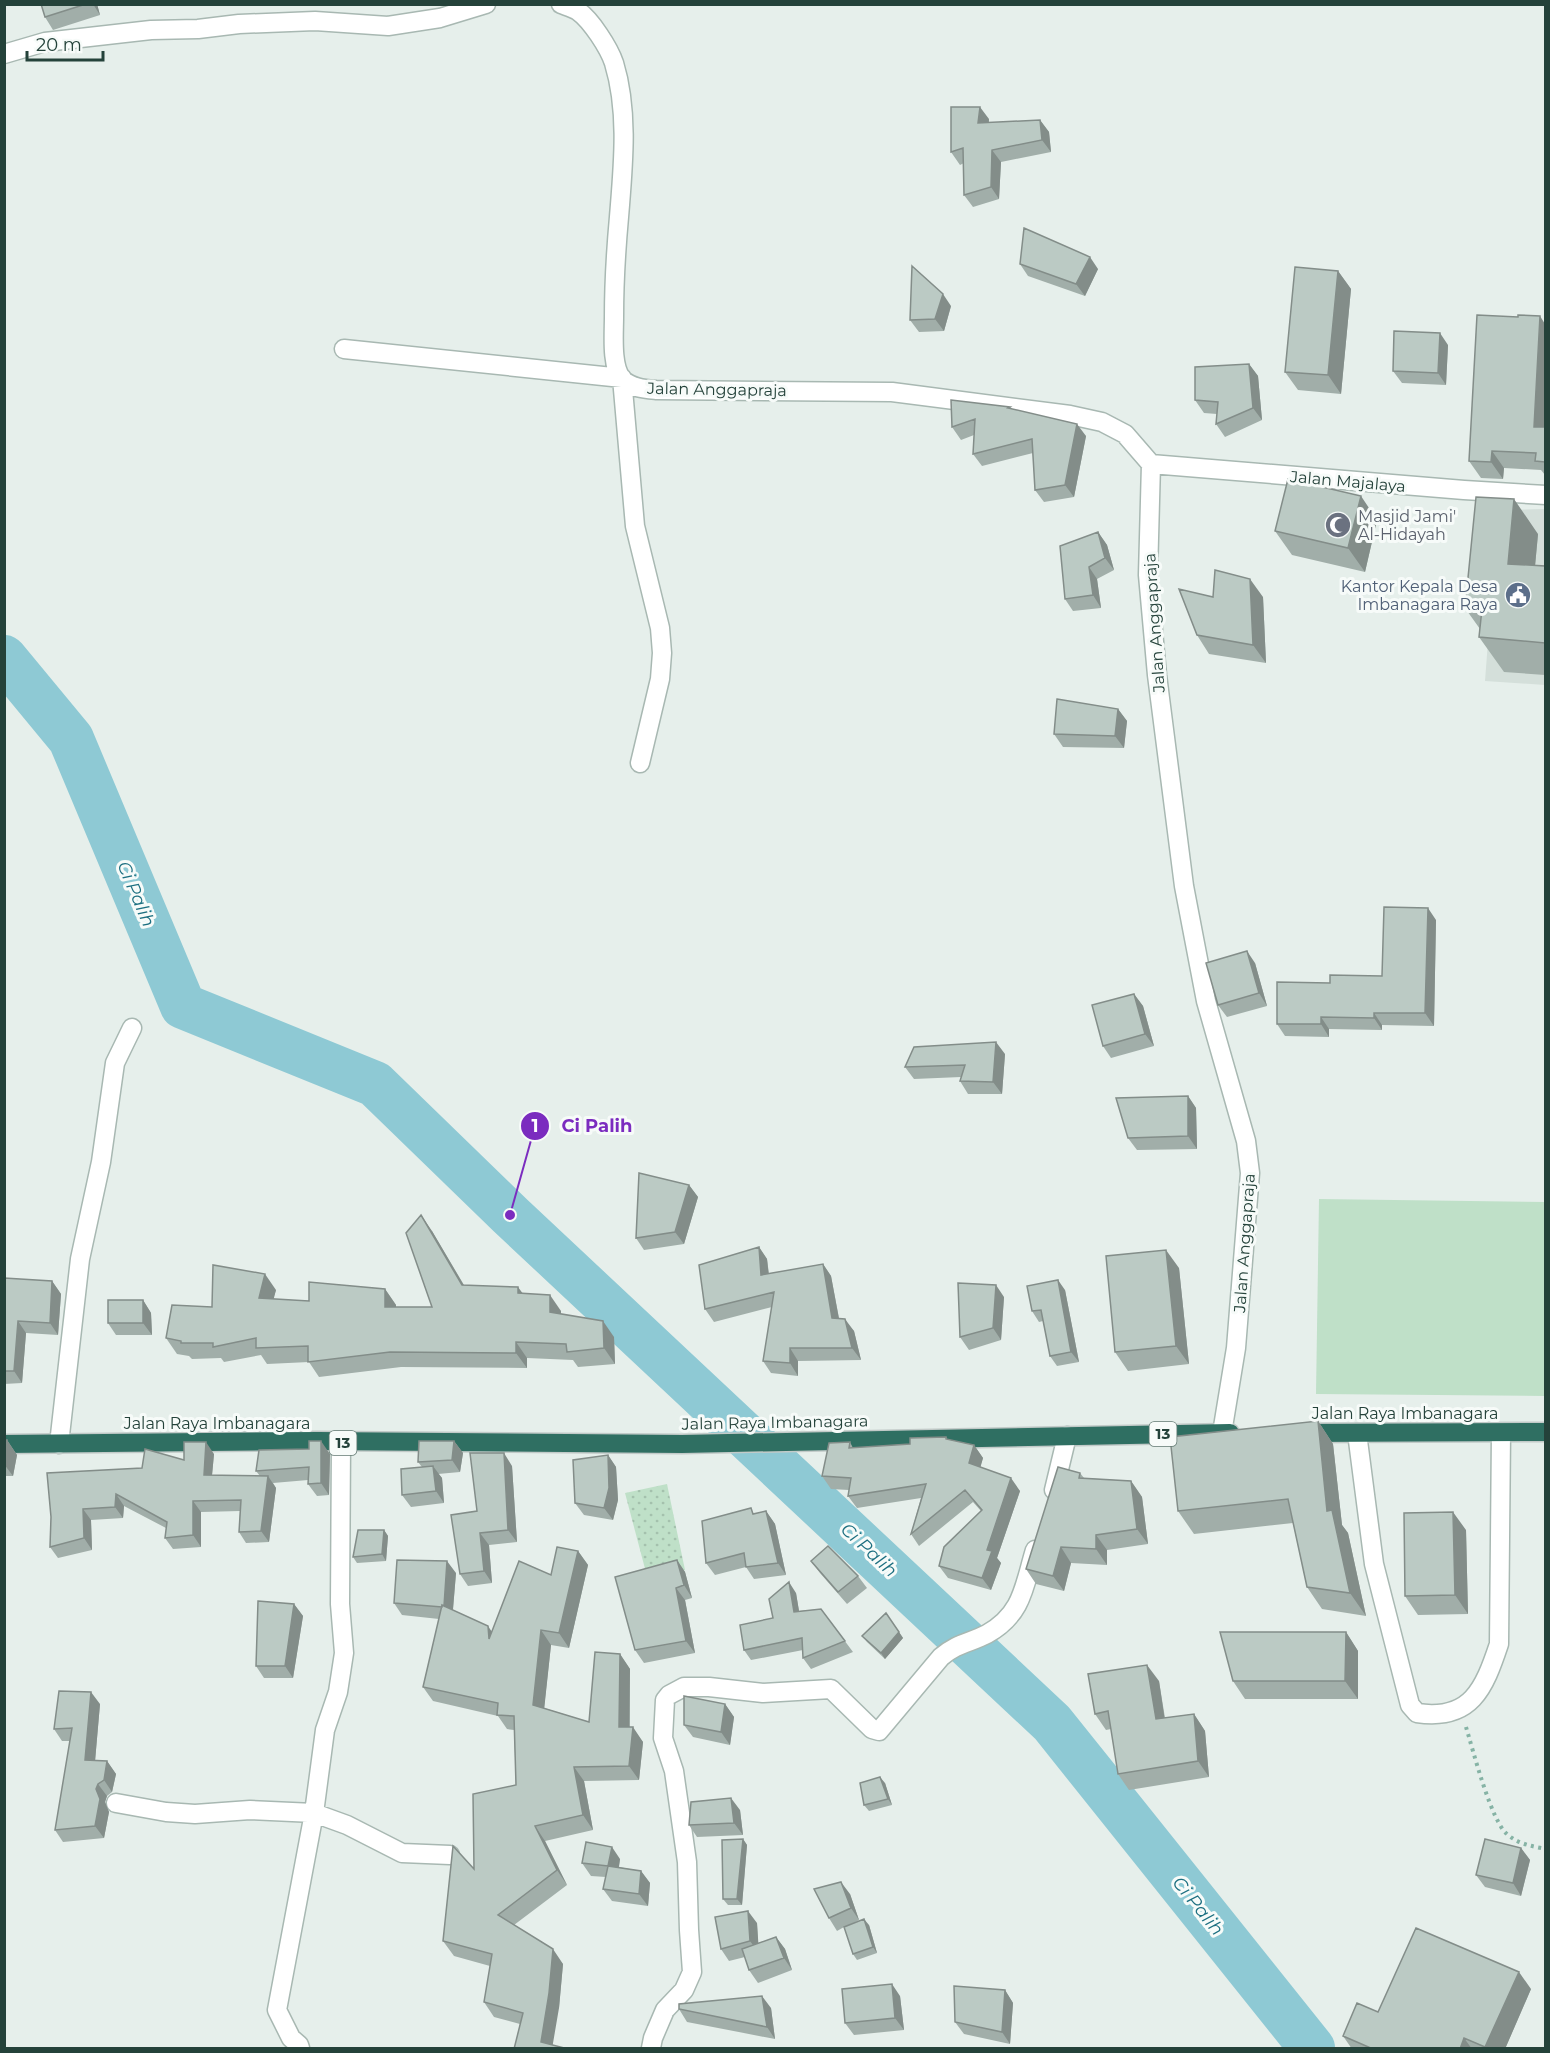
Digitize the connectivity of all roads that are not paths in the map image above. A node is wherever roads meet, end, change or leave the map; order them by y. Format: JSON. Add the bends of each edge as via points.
{"nodes":[{"id":1,"x":486,"y":4,"type":"edge"},
{"id":2,"x":561,"y":4,"type":"edge"},
{"id":3,"x":4,"y":54,"type":"edge"},
{"id":4,"x":344,"y":349,"type":"dead end"},
{"id":5,"x":622,"y":378,"type":"junction"},
{"id":6,"x":1151,"y":464,"type":"junction"},
{"id":7,"x":1545,"y":495,"type":"edge"},
{"id":8,"x":640,"y":763,"type":"dead end"},
{"id":9,"x":132,"y":1028,"type":"dead end"},
{"id":10,"x":1501,"y":1432,"type":"junction"},
{"id":11,"x":1545,"y":1432,"type":"edge"},
{"id":12,"x":1221,"y":1433,"type":"junction"},
{"id":13,"x":1244,"y":1433,"type":"edge"},
{"id":14,"x":1289,"y":1433,"type":"edge"},
{"id":15,"x":1357,"y":1433,"type":"junction"},
{"id":16,"x":1067,"y":1436,"type":"junction"},
{"id":17,"x":341,"y":1443,"type":"junction"},
{"id":18,"x":4,"y":1444,"type":"edge"},
{"id":19,"x":59,"y":1444,"type":"junction"},
{"id":20,"x":1049,"y":1506,"type":"edge"},
{"id":21,"x":1042,"y":1528,"type":"edge"},
{"id":22,"x":116,"y":1803,"type":"dead end"},
{"id":23,"x":314,"y":1813,"type":"junction"},
{"id":24,"x":450,"y":1855,"type":"edge"},
{"id":25,"x":300,"y":2049,"type":"edge"},
{"id":26,"x":651,"y":2049,"type":"edge"}],
"edges":[{"from":1,"to":3,"type":"street","via":[[440,18],[388,26],[315,21],[151,30],[45,42]]},
{"from":2,"to":5,"type":"street","via":[[578,10],[599,35],[613,62],[620,94],[622,182],[613,347]]},
{"from":4,"to":5,"type":"street","name":"Jalan Anggapraja"},
{"from":5,"to":6,"type":"street","name":"Jalan Anggapraja","via":[[630,385],[656,390],[892,392],[1070,415],[1102,422],[1125,434]]},
{"from":5,"to":8,"type":"street","via":[[635,526],[660,628],[662,653],[660,680]]},
{"from":6,"to":7,"type":"street","name":"Jalan Majalaya"},
{"from":6,"to":12,"type":"street","name":"Jalan Anggapraja","via":[[1148,575],[1184,886],[1206,1001],[1246,1141],[1250,1173],[1236,1348]]},
{"from":9,"to":19,"type":"street","via":[[115,1063],[101,1162],[80,1259]]},
{"from":10,"to":11,"type":"highway","name":"Jalan Raya Imbanagara"},
{"from":10,"to":15,"type":"highway","name":"Jalan Raya Imbanagara"},
{"from":10,"to":15,"type":"street","via":[[1499,1644],[1475,1697],[1460,1710],[1431,1715],[1417,1713],[1410,1705],[1374,1564]]},
{"from":12,"to":13,"type":"highway","name":"Jalan Raya Imbanagara","number":"13"},
{"from":12,"to":16,"type":"highway","name":"Jalan Raya Imbanagara","number":"13"},
{"from":14,"to":15,"type":"highway","name":"Jalan Raya Imbanagara"},
{"from":16,"to":17,"type":"highway","name":"Jalan Raya Imbanagara","number":"13","via":[[682,1444]]},
{"from":16,"to":20,"type":"street"},
{"from":17,"to":19,"type":"highway","name":"Jalan Raya Imbanagara","number":"13"},
{"from":17,"to":23,"type":"street","via":[[340,1604],[344,1653],[338,1692],[325,1730]]},
{"from":18,"to":19,"type":"highway","name":"Jalan Raya Imbanagara","number":"13"},
{"from":21,"to":26,"type":"street","via":[[1012,1616],[987,1634],[952,1647],[879,1731],[831,1689],[763,1693],[684,1687],[665,1700],[663,1738],[674,1771],[687,1862],[692,1972],[684,1990],[665,2010]]},
{"from":22,"to":23,"type":"street","via":[[195,1814],[250,1810]]},
{"from":23,"to":24,"type":"street","via":[[402,1853]]},
{"from":23,"to":25,"type":"street","via":[[277,2010]]}]}
